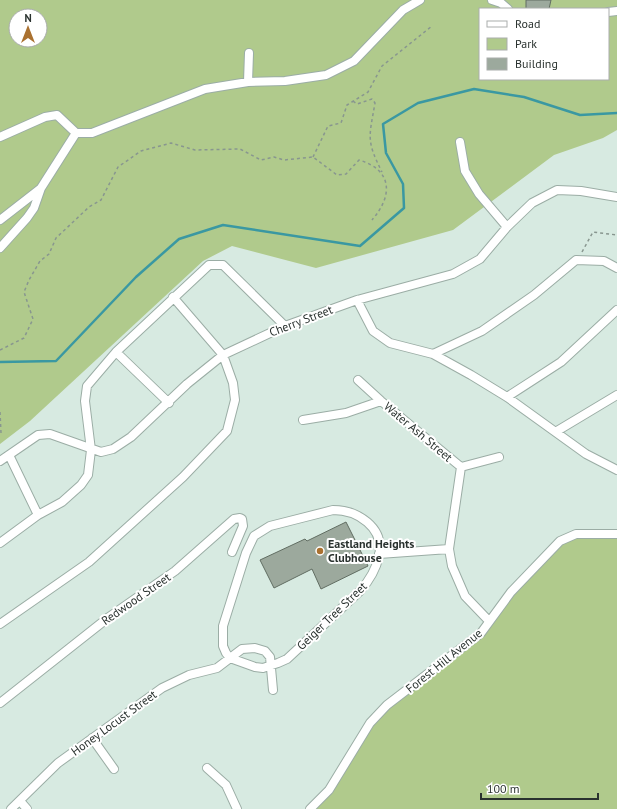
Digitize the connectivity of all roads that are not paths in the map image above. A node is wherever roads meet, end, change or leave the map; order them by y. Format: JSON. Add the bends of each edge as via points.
{"nodes":[{"id":1,"x":420,"y":0,"type":"edge"},
{"id":2,"x":492,"y":0,"type":"edge"},
{"id":3,"x":507,"y":8,"type":"edge"},
{"id":4,"x":249,"y":53,"type":"dead end"},
{"id":5,"x":248,"y":82,"type":"junction"},
{"id":6,"x":76,"y":133,"type":"junction"},
{"id":7,"x":0,"y":138,"type":"edge"},
{"id":8,"x":460,"y":142,"type":"dead end"},
{"id":9,"x":41,"y":188,"type":"junction"},
{"id":10,"x":617,"y":197,"type":"edge"},
{"id":11,"x":0,"y":220,"type":"edge"},
{"id":12,"x":507,"y":227,"type":"junction"},
{"id":13,"x":0,"y":248,"type":"edge"},
{"id":14,"x":617,"y":268,"type":"edge"},
{"id":15,"x":173,"y":297,"type":"junction"},
{"id":16,"x":357,"y":300,"type":"junction"},
{"id":17,"x":617,"y":310,"type":"edge"},
{"id":18,"x":285,"y":326,"type":"junction"},
{"id":19,"x":116,"y":352,"type":"junction"},
{"id":20,"x":433,"y":354,"type":"junction"},
{"id":21,"x":223,"y":355,"type":"junction"},
{"id":22,"x":358,"y":380,"type":"dead end"},
{"id":23,"x":507,"y":397,"type":"junction"},
{"id":24,"x":615,"y":400,"type":"edge"},
{"id":25,"x":381,"y":401,"type":"junction"},
{"id":26,"x":169,"y":403,"type":"junction"},
{"id":27,"x":303,"y":420,"type":"dead end"},
{"id":28,"x":557,"y":431,"type":"junction"},
{"id":29,"x":91,"y":450,"type":"junction"},
{"id":30,"x":9,"y":455,"type":"junction"},
{"id":31,"x":499,"y":457,"type":"dead end"},
{"id":32,"x":0,"y":461,"type":"edge"},
{"id":33,"x":461,"y":467,"type":"junction"},
{"id":34,"x":617,"y":470,"type":"edge"},
{"id":35,"x":38,"y":516,"type":"junction"},
{"id":36,"x":617,"y":534,"type":"edge"},
{"id":37,"x":0,"y":543,"type":"edge"},
{"id":38,"x":449,"y":549,"type":"junction"},
{"id":39,"x":232,"y":552,"type":"dead end"},
{"id":40,"x":379,"y":554,"type":"junction"},
{"id":41,"x":489,"y":622,"type":"junction"},
{"id":42,"x":0,"y":624,"type":"edge"},
{"id":43,"x":230,"y":658,"type":"junction"},
{"id":44,"x":271,"y":664,"type":"junction"},
{"id":45,"x":274,"y":690,"type":"dead end"},
{"id":46,"x":0,"y":703,"type":"edge"},
{"id":47,"x":92,"y":738,"type":"junction"},
{"id":48,"x":207,"y":768,"type":"dead end"},
{"id":49,"x":114,"y":769,"type":"dead end"},
{"id":50,"x":20,"y":801,"type":"junction"},
{"id":51,"x":11,"y":809,"type":"edge"},
{"id":52,"x":27,"y":809,"type":"edge"},
{"id":53,"x":237,"y":809,"type":"edge"},
{"id":54,"x":310,"y":809,"type":"edge"}],
"edges":[{"from":1,"to":5,"type":"street","via":[[403,10],[354,61],[326,75],[285,81]]},
{"from":2,"to":3,"type":"street"},
{"from":4,"to":5,"type":"street"},
{"from":5,"to":6,"type":"street","via":[[205,89],[92,133]]},
{"from":6,"to":7,"type":"street","via":[[57,115],[45,117]]},
{"from":6,"to":9,"type":"street"},
{"from":8,"to":12,"type":"street","via":[[465,171],[479,194]]},
{"from":9,"to":11,"type":"street"},
{"from":9,"to":13,"type":"street","via":[[34,208]]},
{"from":10,"to":12,"type":"street","name":"Cherry Street","via":[[557,190],[532,203]]},
{"from":12,"to":16,"type":"street","name":"Cherry Street","via":[[480,259],[453,274]]},
{"from":14,"to":20,"type":"street","via":[[604,261],[576,260],[534,295],[482,331]]},
{"from":15,"to":18,"type":"street","via":[[209,265],[223,265]]},
{"from":15,"to":19,"type":"street"},
{"from":15,"to":21,"type":"street"},
{"from":16,"to":18,"type":"street","name":"Cherry Street"},
{"from":16,"to":20,"type":"street","via":[[373,331],[390,343]]},
{"from":17,"to":23,"type":"street","via":[[561,362]]},
{"from":18,"to":21,"type":"street","name":"Cherry Street"},
{"from":19,"to":26,"type":"street"},
{"from":19,"to":29,"type":"street","via":[[87,386],[85,401]]},
{"from":20,"to":23,"type":"street"},
{"from":21,"to":26,"type":"street","name":"Cherry Street","via":[[187,384]]},
{"from":21,"to":42,"type":"street","via":[[233,383],[235,400],[227,431],[183,477],[89,562]]},
{"from":22,"to":25,"type":"street","name":"Water Ash Street"},
{"from":23,"to":28,"type":"street"},
{"from":24,"to":28,"type":"street"},
{"from":25,"to":27,"type":"street","via":[[346,413]]},
{"from":25,"to":33,"type":"street","name":"Water Ash Street"},
{"from":26,"to":29,"type":"street","name":"Cherry Street","via":[[132,437],[113,449],[101,452]]},
{"from":28,"to":34,"type":"street","via":[[586,454]]},
{"from":29,"to":30,"type":"street","name":"Cherry Street","via":[[50,434],[38,435]]},
{"from":29,"to":35,"type":"street","via":[[88,475],[81,485],[62,502]]},
{"from":30,"to":32,"type":"street","name":"Cherry Street"},
{"from":30,"to":35,"type":"street"},
{"from":31,"to":33,"type":"street"},
{"from":33,"to":38,"type":"street","name":"Water Ash Street"},
{"from":35,"to":37,"type":"street"},
{"from":36,"to":41,"type":"street","name":"Forest Hill Avenue","via":[[576,534],[560,541],[511,592]]},
{"from":38,"to":40,"type":"street"},
{"from":38,"to":41,"type":"street","name":"Water Ash Street","via":[[452,566],[465,596]]},
{"from":39,"to":46,"type":"street","name":"Redwood Street","via":[[243,526],[240,518],[234,519],[175,571],[109,617]]},
{"from":40,"to":43,"type":"street","name":"Geiger Tree Street","via":[[374,529],[365,520],[345,510],[333,510],[261,530],[249,544],[223,626],[224,646]]},
{"from":40,"to":44,"type":"street","name":"Geiger Tree Street","via":[[372,575],[360,591],[286,659]]},
{"from":41,"to":54,"type":"street","name":"Forest Hill Avenue","via":[[481,633],[387,705],[370,724],[329,790]]},
{"from":43,"to":44,"type":"street","name":"Geiger Tree Street","via":[[255,667],[263,668]]},
{"from":43,"to":44,"type":"street","name":"Honey Locust Street","via":[[242,649],[255,648],[265,651],[270,656]]},
{"from":43,"to":47,"type":"street","name":"Honey Locust Street","via":[[217,668],[189,675],[162,688]]},
{"from":44,"to":45,"type":"street"},
{"from":47,"to":49,"type":"street"},
{"from":47,"to":50,"type":"street","name":"Honey Locust Street","via":[[58,763]]},
{"from":48,"to":53,"type":"street","via":[[226,785]]},
{"from":50,"to":51,"type":"street","name":"Honey Locust Street"},
{"from":50,"to":52,"type":"street"}]}
